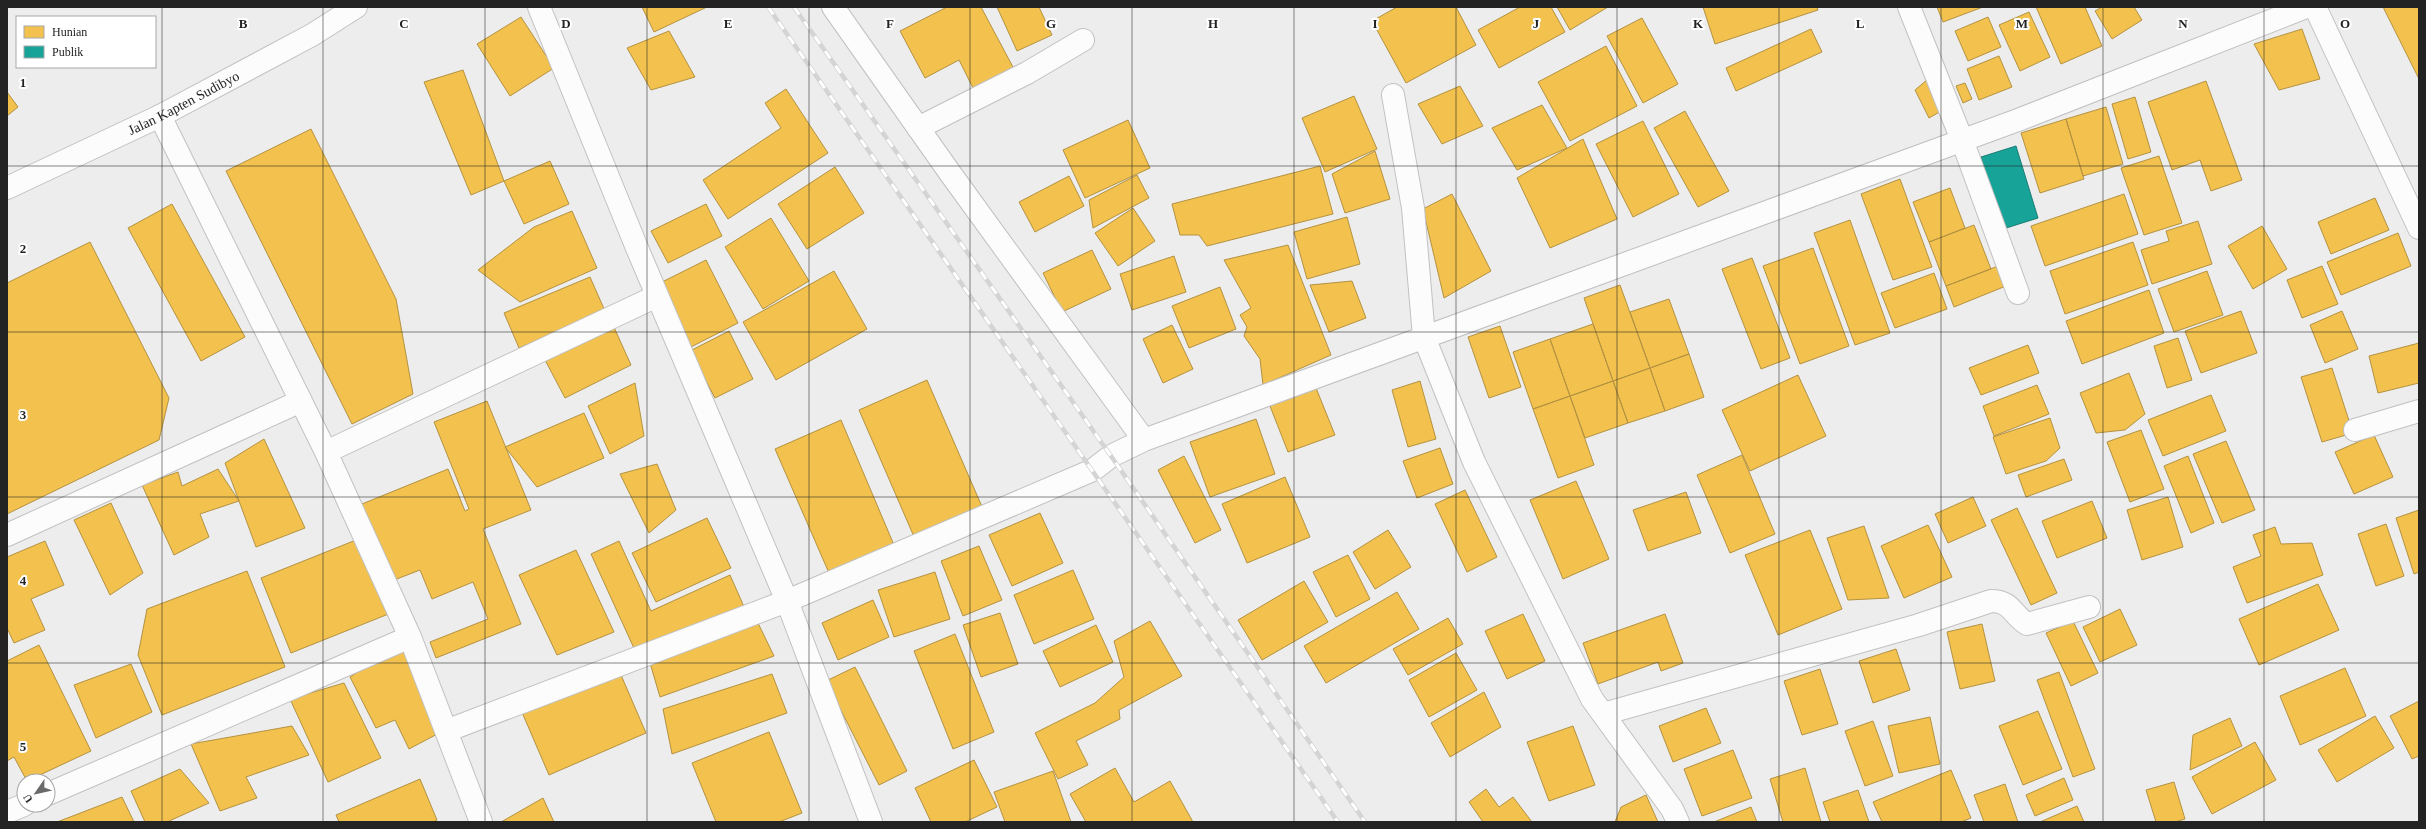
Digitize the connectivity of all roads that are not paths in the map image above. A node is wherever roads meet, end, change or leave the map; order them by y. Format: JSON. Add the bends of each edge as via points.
{"nodes":[{"id":1,"x":356,"y":7,"type":"edge"},
{"id":2,"x":539,"y":7,"type":"edge"},
{"id":3,"x":833,"y":7,"type":"edge"},
{"id":4,"x":1909,"y":7,"type":"edge"},
{"id":5,"x":2306,"y":7,"type":"edge"},
{"id":6,"x":2315,"y":7,"type":"edge"},
{"id":7,"x":1083,"y":40,"type":"dead end"},
{"id":8,"x":1392,"y":95,"type":"dead end"},
{"id":9,"x":160,"y":116,"type":"junction"},
{"id":10,"x":918,"y":128,"type":"junction"},
{"id":11,"x":1962,"y":140,"type":"junction"},
{"id":12,"x":7,"y":188,"type":"edge"},
{"id":13,"x":2419,"y":228,"type":"edge"},
{"id":14,"x":2018,"y":293,"type":"dead end"},
{"id":15,"x":657,"y":296,"type":"junction"},
{"id":16,"x":1424,"y":337,"type":"junction"},
{"id":17,"x":301,"y":401,"type":"junction"},
{"id":18,"x":2419,"y":411,"type":"edge"},
{"id":19,"x":2355,"y":430,"type":"dead end"},
{"id":20,"x":1144,"y":440,"type":"junction"},
{"id":21,"x":326,"y":452,"type":"junction"},
{"id":22,"x":7,"y":535,"type":"edge"},
{"id":23,"x":787,"y":601,"type":"junction"},
{"id":24,"x":2089,"y":607,"type":"dead end"},
{"id":25,"x":410,"y":637,"type":"junction"},
{"id":26,"x":1603,"y":714,"type":"junction"},
{"id":27,"x":446,"y":731,"type":"junction"},
{"id":28,"x":56,"y":791,"type":"edge"},
{"id":29,"x":481,"y":822,"type":"edge"},
{"id":30,"x":871,"y":822,"type":"edge"},
{"id":31,"x":1678,"y":822,"type":"edge"}],
"edges":[{"from":1,"to":9,"type":"street","name":"Jalan Kapten Sudibyo","via":[[312,35]]},
{"from":2,"to":15,"type":"street"},
{"from":3,"to":10,"type":"street"},
{"from":4,"to":11,"type":"street"},
{"from":5,"to":11,"type":"street"},
{"from":6,"to":13,"type":"street"},
{"from":7,"to":10,"type":"street","via":[[1027,73]]},
{"from":8,"to":16,"type":"street","via":[[1413,208]]},
{"from":9,"to":12,"type":"street","name":"Jalan Kapten Sudibyo"},
{"from":9,"to":17,"type":"street"},
{"from":10,"to":20,"type":"street"},
{"from":11,"to":14,"type":"street"},
{"from":11,"to":16,"type":"street"},
{"from":15,"to":21,"type":"street"},
{"from":15,"to":23,"type":"street"},
{"from":16,"to":20,"type":"street"},
{"from":16,"to":26,"type":"street","via":[[1474,462],[1592,699]]},
{"from":17,"to":21,"type":"street"},
{"from":17,"to":22,"type":"street"},
{"from":18,"to":19,"type":"street"},
{"from":20,"to":23,"type":"street","via":[[1110,456],[1093,470]]},
{"from":21,"to":25,"type":"street"},
{"from":23,"to":27,"type":"street"},
{"from":23,"to":30,"type":"street"},
{"from":24,"to":26,"type":"street","via":[[2027,624],[2007,604],[1991,601],[1919,625]]},
{"from":25,"to":27,"type":"street"},
{"from":25,"to":28,"type":"street"},
{"from":26,"to":31,"type":"street","via":[[1672,809]]},
{"from":27,"to":29,"type":"street"}]}
